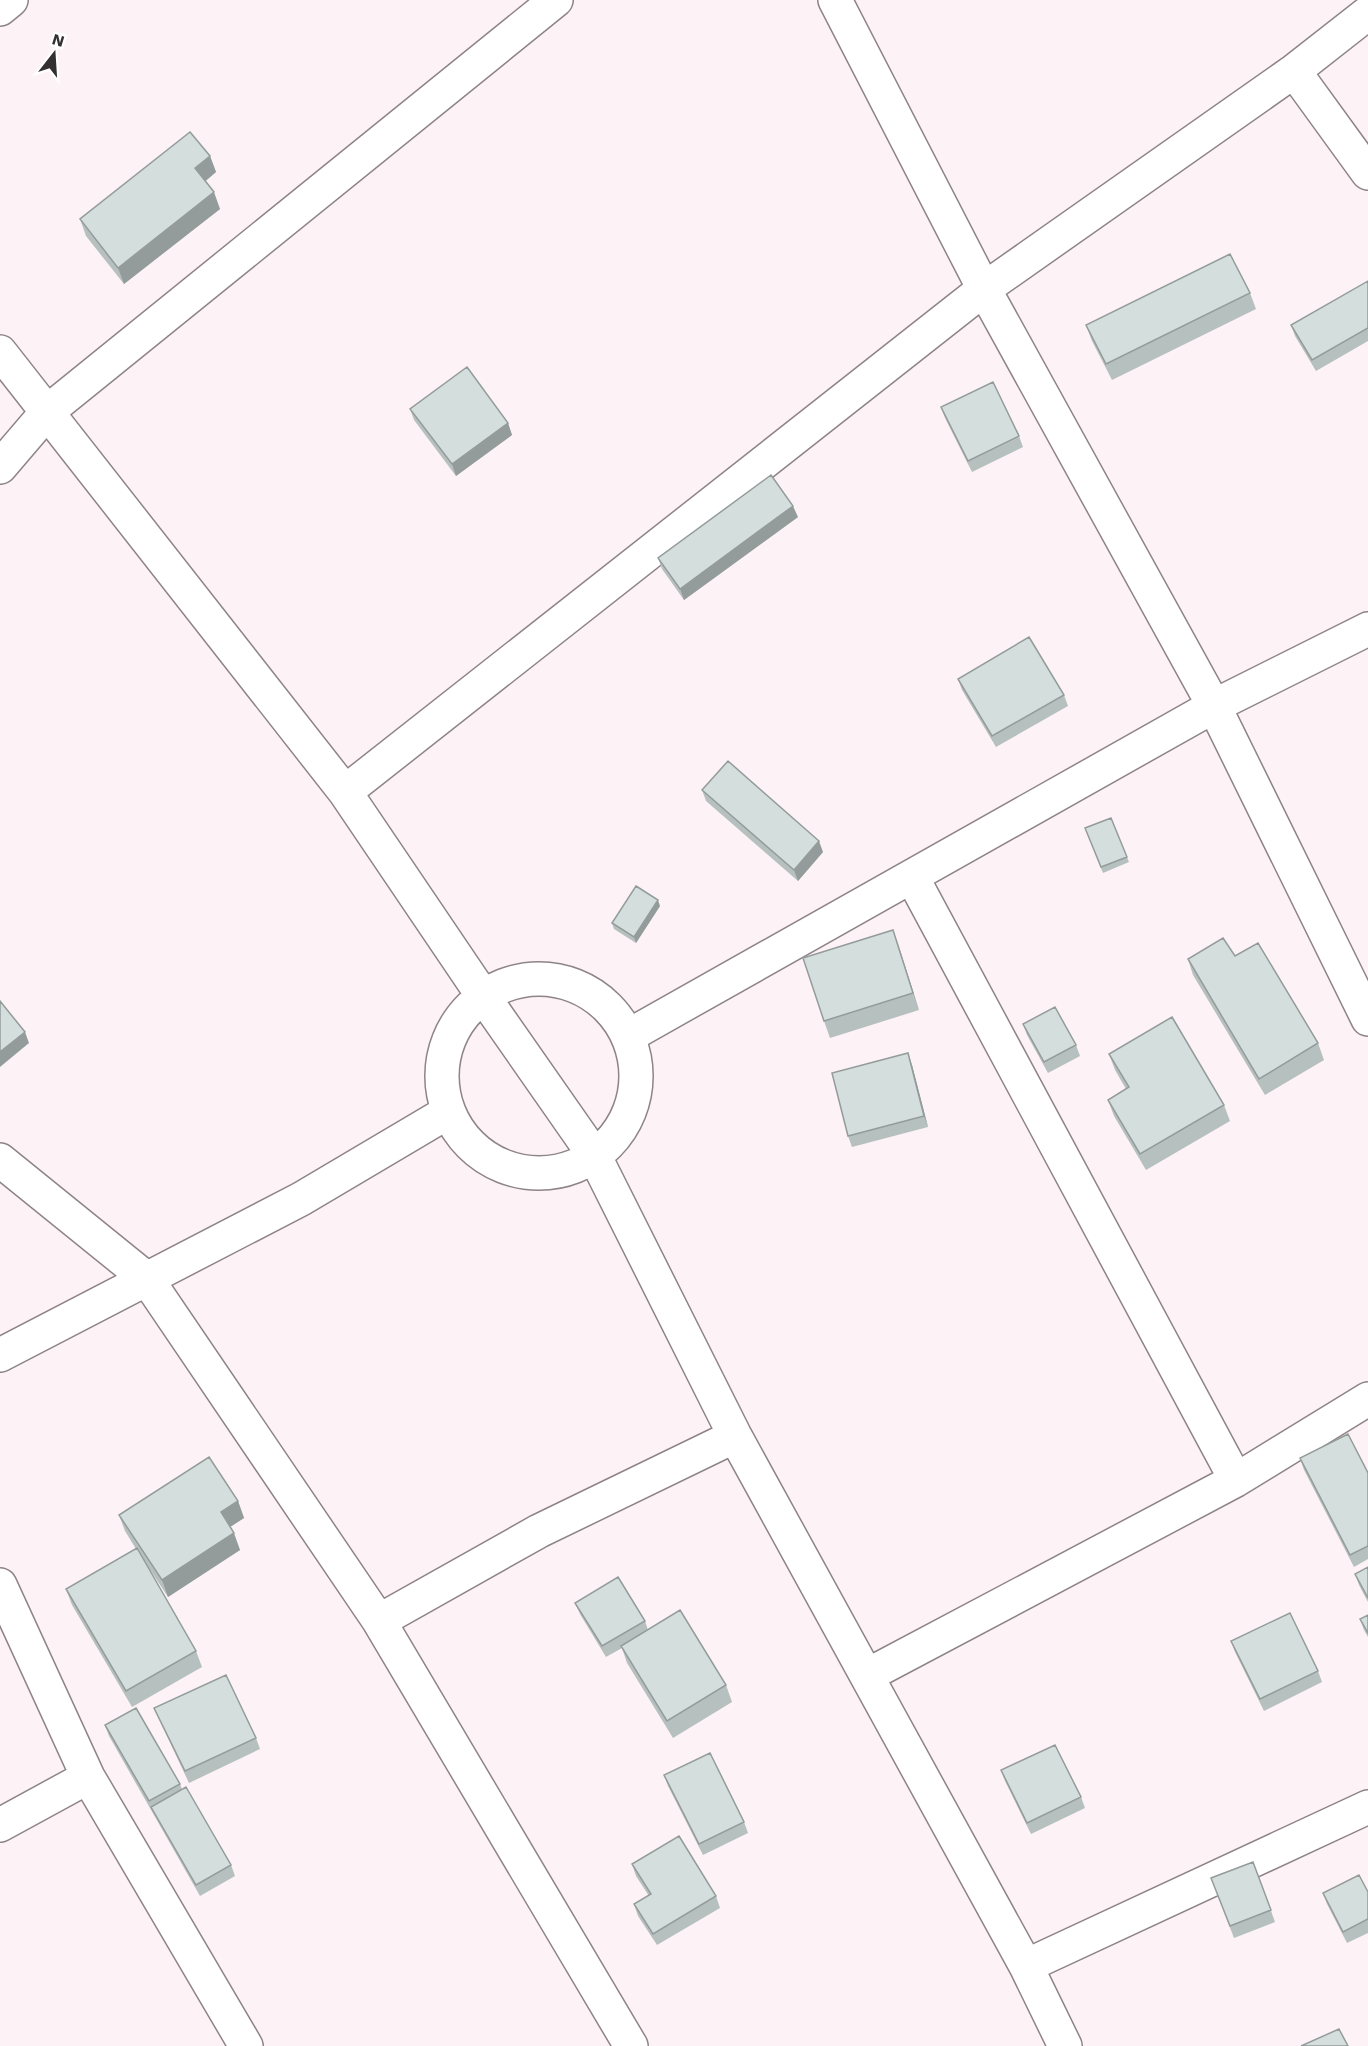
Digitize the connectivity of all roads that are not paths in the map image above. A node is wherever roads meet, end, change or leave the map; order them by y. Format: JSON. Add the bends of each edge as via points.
{"nodes":[{"id":1,"x":11,"y":0,"type":"edge"},
{"id":2,"x":556,"y":0,"type":"edge"},
{"id":3,"x":836,"y":0,"type":"edge"},
{"id":4,"x":0,"y":9,"type":"edge"},
{"id":5,"x":1368,"y":13,"type":"edge"},
{"id":6,"x":1294,"y":71,"type":"junction"},
{"id":7,"x":1368,"y":172,"type":"edge"},
{"id":8,"x":984,"y":289,"type":"junction"},
{"id":9,"x":0,"y":352,"type":"edge"},
{"id":10,"x":47,"y":412,"type":"junction"},
{"id":11,"x":0,"y":467,"type":"edge"},
{"id":12,"x":1368,"y":629,"type":"edge"},
{"id":13,"x":1214,"y":706,"type":"junction"},
{"id":14,"x":345,"y":792,"type":"junction"},
{"id":15,"x":912,"y":877,"type":"junction"},
{"id":16,"x":483,"y":996,"type":"junction"},
{"id":17,"x":1368,"y":1018,"type":"edge"},
{"id":18,"x":630,"y":1035,"type":"junction"},
{"id":19,"x":448,"y":1112,"type":"junction"},
{"id":20,"x":594,"y":1155,"type":"junction"},
{"id":21,"x":0,"y":1160,"type":"edge"},
{"id":22,"x":147,"y":1279,"type":"junction"},
{"id":23,"x":0,"y":1355,"type":"edge"},
{"id":24,"x":1368,"y":1399,"type":"edge"},
{"id":25,"x":735,"y":1436,"type":"junction"},
{"id":26,"x":1236,"y":1480,"type":"junction"},
{"id":27,"x":0,"y":1585,"type":"edge"},
{"id":28,"x":379,"y":1621,"type":"junction"},
{"id":29,"x":868,"y":1675,"type":"junction"},
{"id":30,"x":88,"y":1777,"type":"junction"},
{"id":31,"x":1368,"y":1807,"type":"edge"},
{"id":32,"x":0,"y":1825,"type":"edge"},
{"id":33,"x":1026,"y":1966,"type":"junction"},
{"id":34,"x":246,"y":2046,"type":"edge"},
{"id":35,"x":631,"y":2046,"type":"edge"},
{"id":36,"x":1065,"y":2046,"type":"edge"}],
"edges":[{"from":1,"to":4,"type":"street"},
{"from":2,"to":10,"type":"street"},
{"from":3,"to":8,"type":"street"},
{"from":5,"to":6,"type":"street"},
{"from":6,"to":7,"type":"street"},
{"from":6,"to":8,"type":"street"},
{"from":8,"to":13,"type":"street"},
{"from":8,"to":14,"type":"street"},
{"from":9,"to":10,"type":"street"},
{"from":10,"to":11,"type":"street"},
{"from":10,"to":14,"type":"street"},
{"from":12,"to":13,"type":"street"},
{"from":13,"to":15,"type":"street"},
{"from":13,"to":17,"type":"street"},
{"from":14,"to":16,"type":"street"},
{"from":15,"to":18,"type":"street"},
{"from":15,"to":26,"type":"street"},
{"from":16,"to":18,"type":"street","via":[[523,981],[566,983],[604,1005]]},
{"from":16,"to":19,"type":"street","via":[[466,1010],[446,1048],[441,1069]]},
{"from":16,"to":20,"type":"street"},
{"from":18,"to":20,"type":"street","via":[[636,1082],[632,1103],[623,1124]]},
{"from":19,"to":20,"type":"street","via":[[473,1147],[510,1168],[554,1171],[575,1166]]},
{"from":19,"to":22,"type":"street","via":[[301,1198]]},
{"from":20,"to":25,"type":"street"},
{"from":21,"to":22,"type":"street"},
{"from":22,"to":23,"type":"street"},
{"from":22,"to":28,"type":"street"},
{"from":24,"to":26,"type":"street"},
{"from":25,"to":28,"type":"street","via":[[539,1531]]},
{"from":25,"to":29,"type":"street"},
{"from":26,"to":29,"type":"street"},
{"from":27,"to":30,"type":"street"},
{"from":28,"to":35,"type":"street"},
{"from":29,"to":33,"type":"street"},
{"from":30,"to":32,"type":"street"},
{"from":30,"to":34,"type":"street"},
{"from":31,"to":33,"type":"street"},
{"from":33,"to":36,"type":"street"}]}
